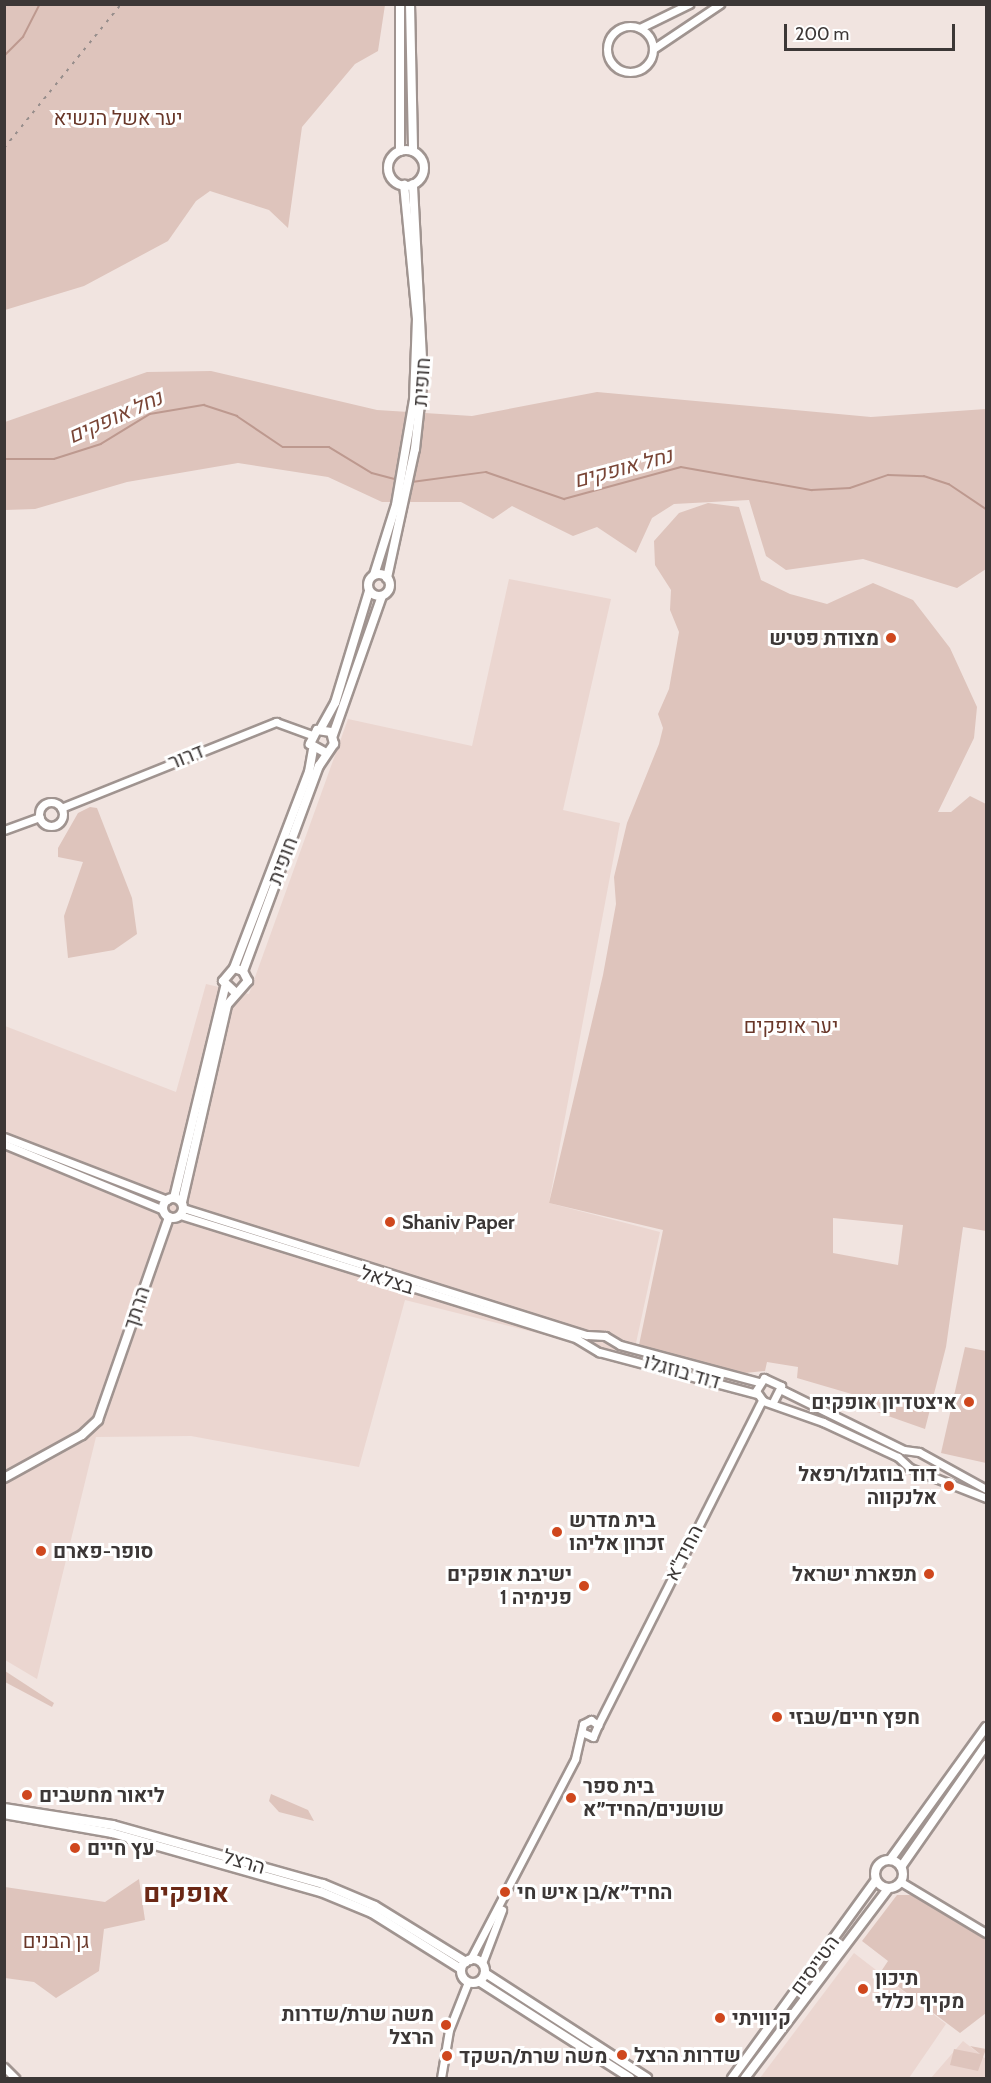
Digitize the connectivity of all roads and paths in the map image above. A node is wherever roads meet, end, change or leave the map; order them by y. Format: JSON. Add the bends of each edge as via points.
{"nodes":[{"id":1,"x":400,"y":4,"type":"edge"},
{"id":2,"x":410,"y":4,"type":"edge"},
{"id":3,"x":689,"y":4,"type":"edge"},
{"id":4,"x":720,"y":4,"type":"edge"},
{"id":5,"x":640,"y":28,"type":"junction"},
{"id":6,"x":653,"y":49,"type":"junction"},
{"id":7,"x":400,"y":151,"type":"junction"},
{"id":8,"x":413,"y":151,"type":"junction"},
{"id":9,"x":408,"y":185,"type":"junction"},
{"id":10,"x":400,"y":505,"type":"junction"},
{"id":11,"x":374,"y":575,"type":"junction"},
{"id":12,"x":387,"y":578,"type":"junction"},
{"id":13,"x":369,"y":591,"type":"junction"},
{"id":14,"x":382,"y":596,"type":"junction"},
{"id":15,"x":321,"y":728,"type":"junction"},
{"id":16,"x":310,"y":735,"type":"junction"},
{"id":17,"x":333,"y":735,"type":"junction"},
{"id":18,"x":313,"y":750,"type":"junction"},
{"id":19,"x":326,"y":753,"type":"junction"},
{"id":20,"x":61,"y":808,"type":"junction"},
{"id":21,"x":40,"y":817,"type":"junction"},
{"id":22,"x":4,"y":830,"type":"edge"},
{"id":23,"x":234,"y":968,"type":"junction"},
{"id":24,"x":243,"y":971,"type":"junction"},
{"id":25,"x":225,"y":987,"type":"junction"},
{"id":26,"x":236,"y":993,"type":"junction"},
{"id":27,"x":4,"y":1137,"type":"edge"},
{"id":28,"x":4,"y":1144,"type":"edge"},
{"id":29,"x":177,"y":1204,"type":"junction"},
{"id":30,"x":166,"y":1213,"type":"junction"},
{"id":31,"x":597,"y":1337,"type":"junction"},
{"id":32,"x":610,"y":1342,"type":"junction"},
{"id":33,"x":593,"y":1346,"type":"junction"},
{"id":34,"x":606,"y":1352,"type":"junction"},
{"id":35,"x":759,"y":1382,"type":"junction"},
{"id":36,"x":782,"y":1390,"type":"junction"},
{"id":37,"x":759,"y":1397,"type":"junction"},
{"id":38,"x":773,"y":1402,"type":"junction"},
{"id":39,"x":910,"y":1451,"type":"junction"},
{"id":40,"x":923,"y":1456,"type":"junction"},
{"id":41,"x":905,"y":1462,"type":"junction"},
{"id":42,"x":918,"y":1468,"type":"junction"},
{"id":43,"x":4,"y":1478,"type":"edge"},
{"id":44,"x":987,"y":1488,"type":"edge"},
{"id":45,"x":987,"y":1498,"type":"edge"},
{"id":46,"x":595,"y":1723,"type":"junction"},
{"id":47,"x":987,"y":1727,"type":"edge"},
{"id":48,"x":582,"y":1732,"type":"junction"},
{"id":49,"x":593,"y":1737,"type":"junction"},
{"id":50,"x":987,"y":1745,"type":"edge"},
{"id":51,"x":4,"y":1808,"type":"edge"},
{"id":52,"x":4,"y":1814,"type":"edge"},
{"id":53,"x":890,"y":1860,"type":"junction"},
{"id":54,"x":901,"y":1867,"type":"junction"},
{"id":55,"x":876,"y":1880,"type":"junction"},
{"id":56,"x":901,"y":1882,"type":"junction"},
{"id":57,"x":888,"y":1889,"type":"junction"},
{"id":58,"x":987,"y":1933,"type":"edge"},
{"id":59,"x":482,"y":1963,"type":"junction"},
{"id":60,"x":466,"y":1964,"type":"junction"},
{"id":61,"x":486,"y":1973,"type":"junction"},
{"id":62,"x":480,"y":1982,"type":"junction"},
{"id":63,"x":468,"y":1983,"type":"junction"},
{"id":64,"x":4,"y":2067,"type":"edge"},
{"id":65,"x":15,"y":2079,"type":"edge"},
{"id":66,"x":441,"y":2079,"type":"edge"},
{"id":67,"x":630,"y":2079,"type":"edge"},
{"id":68,"x":647,"y":2079,"type":"edge"},
{"id":69,"x":732,"y":2079,"type":"edge"},
{"id":70,"x":745,"y":2079,"type":"edge"}],
"edges":[{"from":1,"to":7,"type":"main road"},
{"from":2,"to":8,"type":"main road"},
{"from":3,"to":5,"type":"street"},
{"from":4,"to":6,"type":"street"},
{"from":5,"to":6,"type":"street"},
{"from":5,"to":6,"type":"street","via":[[622,27],[612,34],[609,59],[619,70],[632,72],[645,67]]},
{"from":7,"to":8,"type":"main road"},
{"from":7,"to":9,"type":"main road","via":[[388,170]]},
{"from":8,"to":9,"type":"main road","via":[[424,168]]},
{"from":9,"to":10,"type":"main road","name":"חופית","via":[[417,319],[415,422]]},
{"from":10,"to":11,"type":"main road","name":"חופית"},
{"from":10,"to":12,"type":"main road","name":"חופית"},
{"from":11,"to":12,"type":"main road"},
{"from":11,"to":13,"type":"main road","name":"חופית"},
{"from":12,"to":14,"type":"main road","name":"חופית","via":[[390,588]]},
{"from":13,"to":14,"type":"main road"},
{"from":13,"to":15,"type":"main road","via":[[338,692]]},
{"from":14,"to":17,"type":"main road"},
{"from":15,"to":16,"type":"main road"},
{"from":15,"to":17,"type":"main road"},
{"from":16,"to":18,"type":"main road"},
{"from":16,"to":20,"type":"street","name":"דרור","via":[[276,722]]},
{"from":17,"to":19,"type":"main road","name":"חופית"},
{"from":18,"to":19,"type":"main road"},
{"from":18,"to":23,"type":"main road","name":"חופית","via":[[309,772]]},
{"from":19,"to":24,"type":"main road","name":"חופית"},
{"from":20,"to":21,"type":"street","name":"דרור","via":[[47,802]]},
{"from":20,"to":21,"type":"street","via":[[61,820],[54,825]]},
{"from":21,"to":22,"type":"street"},
{"from":23,"to":24,"type":"main road"},
{"from":23,"to":25,"type":"main road","via":[[225,974]]},
{"from":24,"to":26,"type":"main road","via":[[247,985]]},
{"from":25,"to":26,"type":"main road"},
{"from":25,"to":29,"type":"main road"},
{"from":26,"to":29,"type":"main road","via":[[227,1005]]},
{"from":27,"to":29,"type":"street","name":"בצלאל"},
{"from":28,"to":30,"type":"street"},
{"from":29,"to":30,"type":"main road"},
{"from":29,"to":30,"type":"main road","name":"הרתך"},
{"from":29,"to":31,"type":"street","name":"בצלאל"},
{"from":29,"to":33,"type":"street","name":"בצלאל"},
{"from":30,"to":43,"type":"main road","name":"הרתך","via":[[106,1400],[88,1431]]},
{"from":31,"to":32,"type":"street","name":"בצלאל"},
{"from":31,"to":33,"type":"street"},
{"from":32,"to":34,"type":"street"},
{"from":32,"to":35,"type":"street","name":"דוד בוזגלו"},
{"from":33,"to":34,"type":"street","name":"בצלאל"},
{"from":34,"to":37,"type":"street","name":"דוד בוזגלו"},
{"from":35,"to":36,"type":"street","via":[[772,1377]]},
{"from":35,"to":37,"type":"street"},
{"from":36,"to":38,"type":"street"},
{"from":36,"to":39,"type":"street"},
{"from":37,"to":38,"type":"street"},
{"from":37,"to":46,"type":"street","name":"החיד\"א"},
{"from":38,"to":41,"type":"street"},
{"from":39,"to":40,"type":"street"},
{"from":39,"to":41,"type":"street"},
{"from":40,"to":42,"type":"street"},
{"from":40,"to":44,"type":"street"},
{"from":41,"to":42,"type":"street"},
{"from":42,"to":45,"type":"street"},
{"from":46,"to":48,"type":"street","via":[[583,1724]]},
{"from":46,"to":49,"type":"street"},
{"from":47,"to":53,"type":"main road"},
{"from":48,"to":49,"type":"street"},
{"from":48,"to":60,"type":"street","via":[[575,1759]]},
{"from":49,"to":59,"type":"street","via":[[488,1938]]},
{"from":50,"to":54,"type":"main road"},
{"from":51,"to":60,"type":"main road","name":"הרצל","via":[[113,1825],[323,1884],[375,1906]]},
{"from":52,"to":60,"type":"main road","name":"הרצל","via":[[112,1833],[321,1892],[372,1913]]},
{"from":53,"to":54,"type":"main road"},
{"from":53,"to":55,"type":"main road","via":[[878,1865]]},
{"from":54,"to":56,"type":"main road"},
{"from":55,"to":57,"type":"main road"},
{"from":55,"to":69,"type":"main road","name":"הטייסים"},
{"from":56,"to":57,"type":"main road"},
{"from":56,"to":58,"type":"street"},
{"from":57,"to":70,"type":"main road"},
{"from":59,"to":60,"type":"main road"},
{"from":59,"to":61,"type":"main road"},
{"from":60,"to":63,"type":"main road"},
{"from":61,"to":62,"type":"main road"},
{"from":61,"to":68,"type":"main road"},
{"from":62,"to":63,"type":"main road"},
{"from":62,"to":67,"type":"main road"},
{"from":63,"to":66,"type":"street","via":[[449,2030]]},
{"from":64,"to":65,"type":"street"}]}
